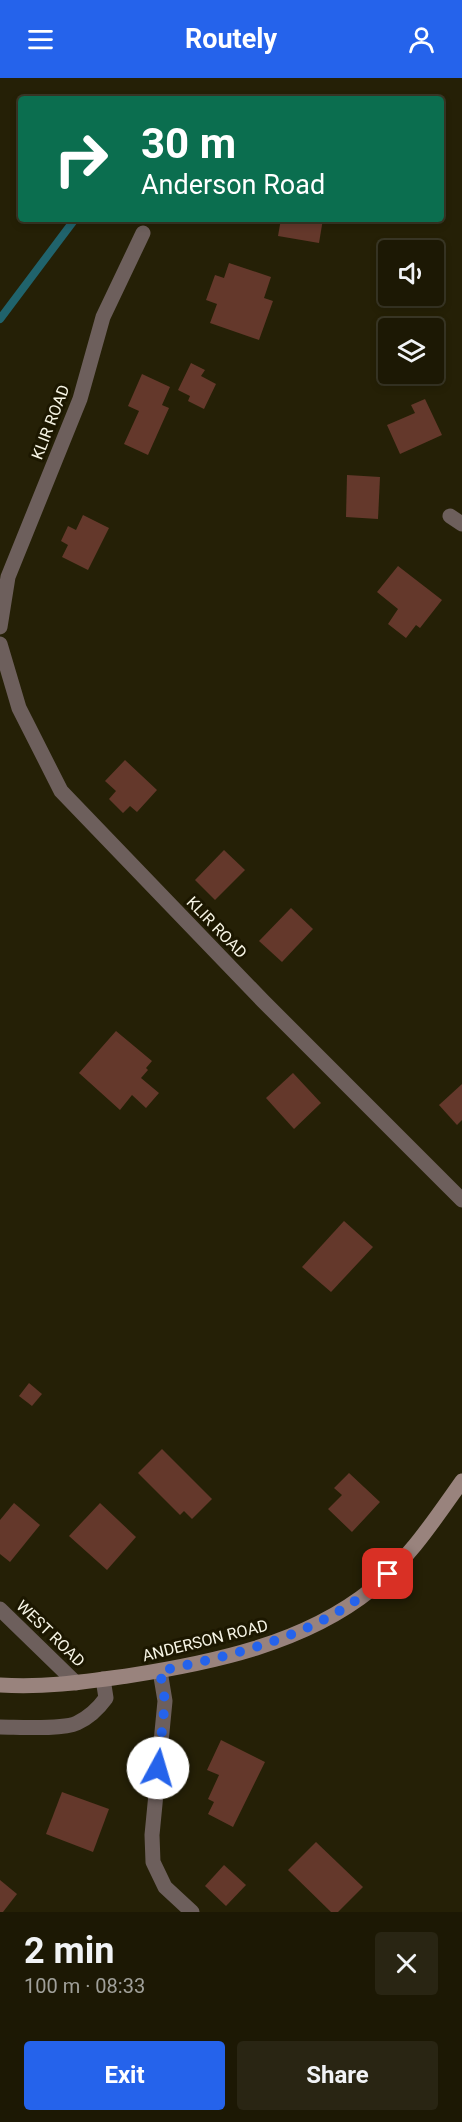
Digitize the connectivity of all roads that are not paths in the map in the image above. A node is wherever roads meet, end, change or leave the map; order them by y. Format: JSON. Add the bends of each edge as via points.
{"nodes":[{"id":1,"x":143,"y":233,"type":"dead end"},
{"id":2,"x":0,"y":627,"type":"edge"},
{"id":3,"x":0,"y":644,"type":"edge"},
{"id":4,"x":462,"y":1200,"type":"edge"},
{"id":5,"x":462,"y":1481,"type":"edge"},
{"id":6,"x":0,"y":1609,"type":"edge"},
{"id":7,"x":160,"y":1671,"type":"junction"},
{"id":8,"x":104,"y":1680,"type":"junction"},
{"id":9,"x":76,"y":1683,"type":"junction"},
{"id":10,"x":0,"y":1685,"type":"edge"},
{"id":11,"x":0,"y":1727,"type":"edge"},
{"id":12,"x":192,"y":1912,"type":"edge"}],
"edges":[{"from":1,"to":2,"type":"street","name":"KLIR ROAD","via":[[103,317],[80,399],[8,577]]},
{"from":3,"to":4,"type":"street","name":"KLIR ROAD","via":[[19,708],[61,791],[262,1001]]},
{"from":5,"to":7,"type":"street","name":"ANDERSON ROAD","via":[[403,1559],[345,1608],[276,1642]]},
{"from":6,"to":9,"type":"street","name":"WEST ROAD"},
{"from":7,"to":8,"type":"street","name":"ANDERSON ROAD"},
{"from":7,"to":12,"type":"street","via":[[165,1701],[152,1835],[153,1862],[165,1887]]},
{"from":8,"to":9,"type":"street","name":"ANDERSON ROAD"},
{"from":8,"to":11,"type":"street","via":[[106,1698],[96,1712],[75,1725]]},
{"from":9,"to":10,"type":"street","name":"ANDERSON ROAD","via":[[33,1688]]}]}
